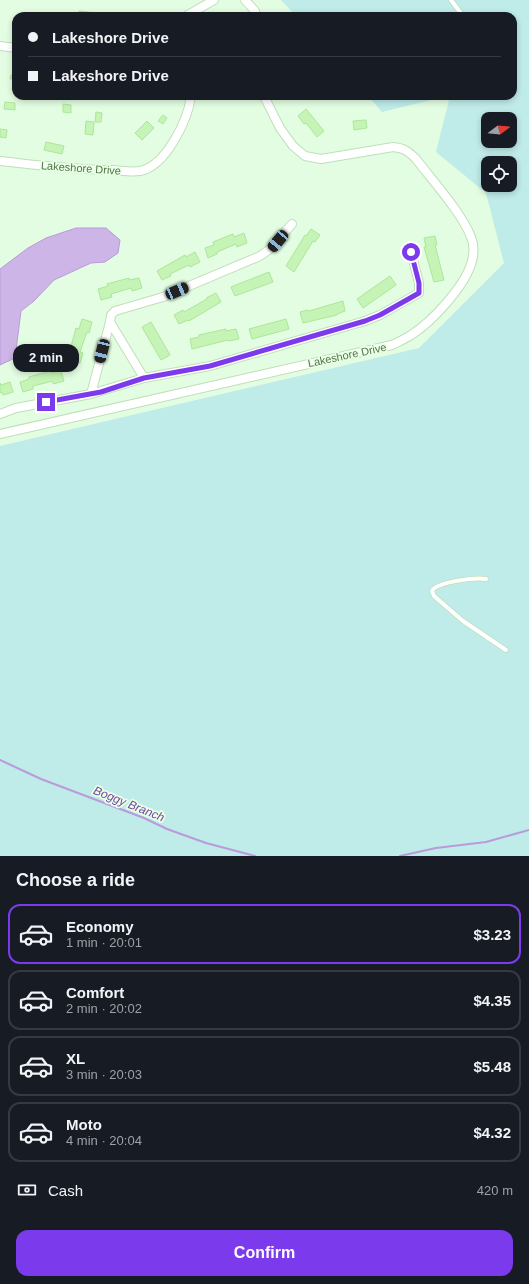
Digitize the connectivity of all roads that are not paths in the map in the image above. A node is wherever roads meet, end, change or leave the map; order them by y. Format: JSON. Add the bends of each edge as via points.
{"nodes":[{"id":1,"x":214,"y":0,"type":"edge"},
{"id":2,"x":245,"y":0,"type":"edge"},
{"id":3,"x":451,"y":0,"type":"edge"},
{"id":4,"x":193,"y":12,"type":"edge"},
{"id":5,"x":254,"y":12,"type":"edge"},
{"id":6,"x":460,"y":12,"type":"edge"},
{"id":7,"x":0,"y":46,"type":"edge"},
{"id":8,"x":12,"y":48,"type":"edge"},
{"id":9,"x":190,"y":100,"type":"edge"},
{"id":10,"x":266,"y":100,"type":"edge"},
{"id":11,"x":0,"y":161,"type":"edge"},
{"id":12,"x":292,"y":224,"type":"dead end"},
{"id":13,"x":411,"y":252,"type":"dead end"},
{"id":14,"x":110,"y":322,"type":"junction"},
{"id":15,"x":144,"y":378,"type":"junction"},
{"id":16,"x":91,"y":394,"type":"junction"},
{"id":17,"x":0,"y":414,"type":"edge"},
{"id":18,"x":0,"y":434,"type":"edge"},
{"id":19,"x":486,"y":579,"type":"dead end"},
{"id":20,"x":506,"y":650,"type":"dead end"}],
"edges":[{"from":1,"to":4,"type":"street"},
{"from":2,"to":5,"type":"street"},
{"from":3,"to":6,"type":"lane"},
{"from":7,"to":8,"type":"street"},
{"from":9,"to":11,"type":"street","name":"Lakeshore Drive","via":[[174,141],[155,165],[140,171],[94,170]]},
{"from":10,"to":18,"type":"street","name":"Lakeshore Drive","via":[[280,128],[293,146],[305,156],[320,159],[393,147],[403,148],[416,159],[460,217],[471,236],[474,248],[466,275],[446,305],[411,335],[392,345]]},
{"from":12,"to":14,"type":"street","via":[[270,249],[260,256],[163,297],[115,311]]},
{"from":13,"to":15,"type":"street","via":[[419,293],[380,315],[210,366]]},
{"from":14,"to":15,"type":"street"},
{"from":14,"to":16,"type":"street"},
{"from":15,"to":16,"type":"street"},
{"from":16,"to":17,"type":"street","via":[[16,408]]},
{"from":19,"to":20,"type":"lane","via":[[469,578],[436,587],[432,591],[434,596],[463,621]]}]}
